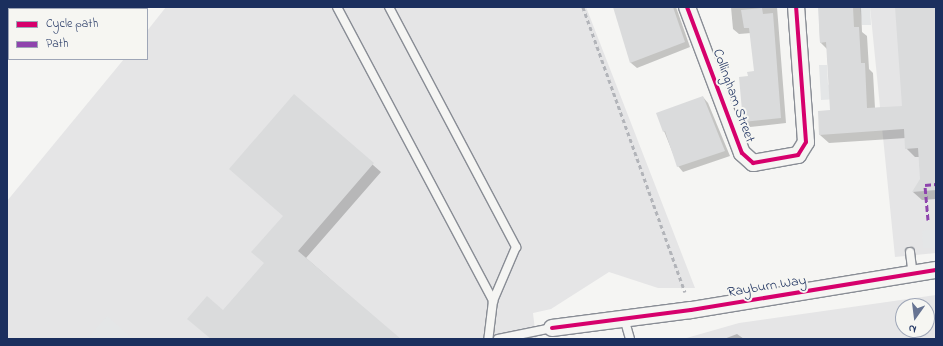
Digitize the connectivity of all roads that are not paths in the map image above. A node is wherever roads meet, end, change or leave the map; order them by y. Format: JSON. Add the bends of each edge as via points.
{"nodes":[{"id":1,"x":337,"y":7,"type":"edge"},
{"id":2,"x":389,"y":7,"type":"edge"},
{"id":3,"x":687,"y":7,"type":"edge"},
{"id":4,"x":796,"y":7,"type":"edge"},
{"id":5,"x":910,"y":252,"type":"dead end"},
{"id":6,"x":936,"y":270,"type":"edge"},
{"id":7,"x":912,"y":275,"type":"junction"},
{"id":8,"x":493,"y":300,"type":"junction"},
{"id":9,"x":624,"y":318,"type":"junction"},
{"id":10,"x":552,"y":328,"type":"joint"},
{"id":11,"x":488,"y":339,"type":"edge"},
{"id":12,"x":498,"y":339,"type":"edge"},
{"id":13,"x":630,"y":339,"type":"edge"}],
"edges":[{"from":1,"to":8,"type":"lane","via":[[476,273]]},
{"from":2,"to":8,"type":"lane","via":[[516,247]]},
{"from":3,"to":4,"type":"street","name":"Collingham Street","via":[[742,153],[754,162],[798,155],[806,142]]},
{"from":5,"to":7,"type":"lane"},
{"from":6,"to":7,"type":"street","name":"Rayburn Way"},
{"from":7,"to":9,"type":"street","name":"Rayburn Way","via":[[692,310]]},
{"from":8,"to":11,"type":"lane"},
{"from":9,"to":10,"type":"street","name":"Rayburn Way"},
{"from":9,"to":13,"type":"lane"},
{"from":10,"to":12,"type":"lane"}]}
